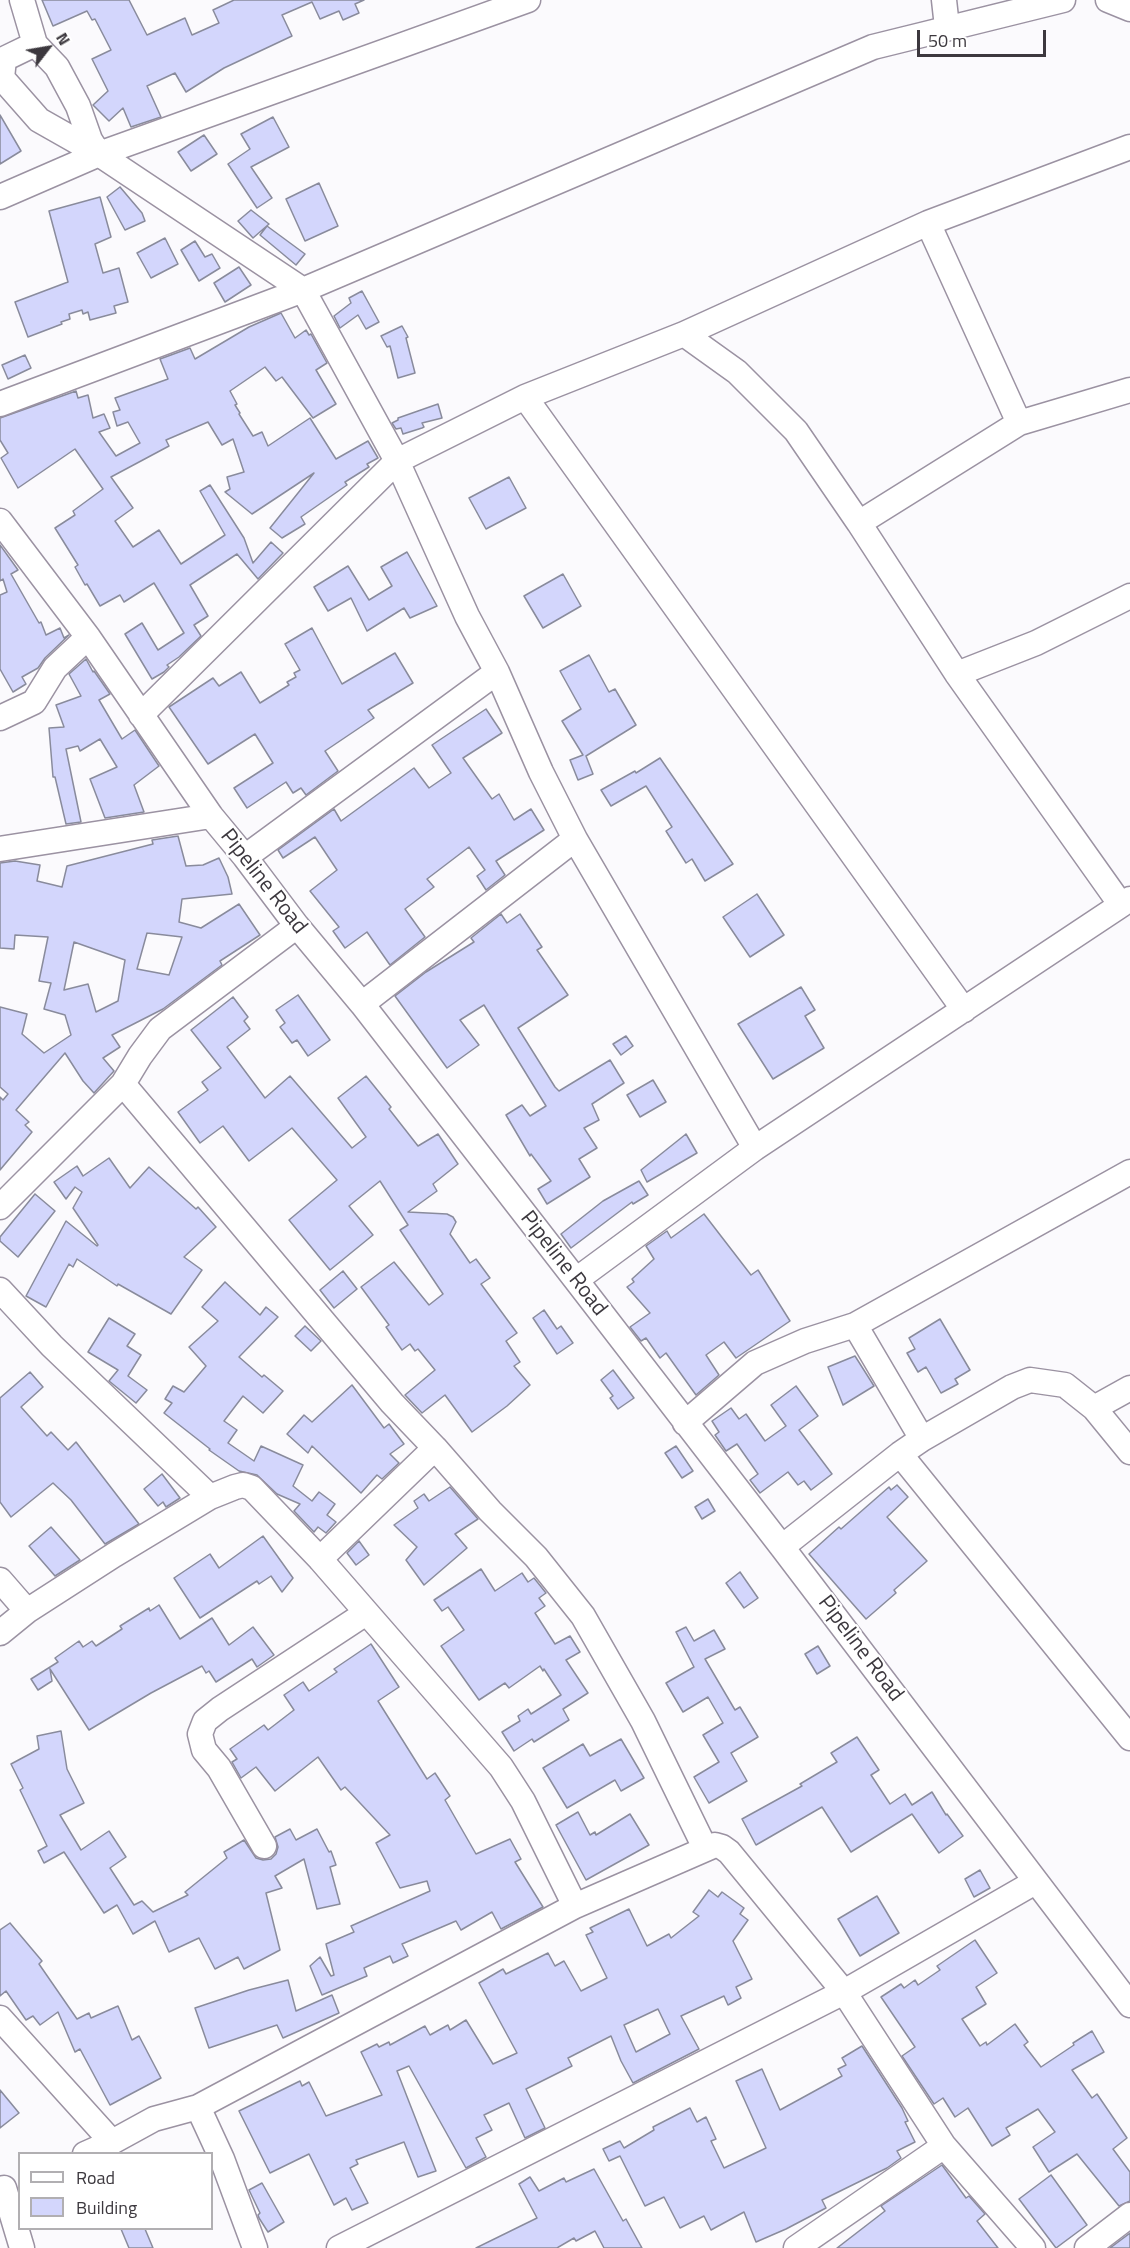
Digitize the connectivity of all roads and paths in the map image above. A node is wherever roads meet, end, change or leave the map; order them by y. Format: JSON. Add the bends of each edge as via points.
{"nodes":[{"id":1,"x":22,"y":0,"type":"edge"},
{"id":2,"x":528,"y":0,"type":"edge"},
{"id":3,"x":944,"y":0,"type":"edge"},
{"id":4,"x":1063,"y":0,"type":"edge"},
{"id":5,"x":1108,"y":0,"type":"edge"},
{"id":6,"x":1130,"y":9,"type":"edge"},
{"id":7,"x":947,"y":27,"type":"junction"},
{"id":8,"x":35,"y":44,"type":"junction"},
{"id":9,"x":1,"y":77,"type":"edge"},
{"id":10,"x":1130,"y":147,"type":"edge"},
{"id":11,"x":99,"y":154,"type":"junction"},
{"id":12,"x":0,"y":197,"type":"edge"},
{"id":13,"x":928,"y":223,"type":"junction"},
{"id":14,"x":303,"y":290,"type":"junction"},
{"id":15,"x":684,"y":334,"type":"junction"},
{"id":16,"x":1130,"y":390,"type":"edge"},
{"id":17,"x":525,"y":397,"type":"junction"},
{"id":18,"x":0,"y":404,"type":"edge"},
{"id":19,"x":1018,"y":423,"type":"junction"},
{"id":20,"x":398,"y":461,"type":"junction"},
{"id":21,"x":0,"y":521,"type":"edge"},
{"id":22,"x":859,"y":523,"type":"junction"},
{"id":23,"x":1130,"y":596,"type":"edge"},
{"id":24,"x":88,"y":637,"type":"junction"},
{"id":25,"x":497,"y":672,"type":"junction"},
{"id":26,"x":957,"y":674,"type":"junction"},
{"id":27,"x":141,"y":715,"type":"junction"},
{"id":28,"x":0,"y":718,"type":"edge"},
{"id":29,"x":211,"y":816,"type":"junction"},
{"id":30,"x":574,"y":839,"type":"junction"},
{"id":31,"x":0,"y":849,"type":"edge"},
{"id":32,"x":245,"y":856,"type":"junction"},
{"id":33,"x":1125,"y":902,"type":"edge"},
{"id":34,"x":297,"y":926,"type":"junction"},
{"id":35,"x":362,"y":1004,"type":"junction"},
{"id":36,"x":964,"y":1010,"type":"junction"},
{"id":37,"x":123,"y":1084,"type":"junction"},
{"id":38,"x":755,"y":1148,"type":"junction"},
{"id":39,"x":1130,"y":1172,"type":"edge"},
{"id":40,"x":0,"y":1207,"type":"edge"},
{"id":41,"x":576,"y":1280,"type":"junction"},
{"id":42,"x":0,"y":1290,"type":"edge"},
{"id":43,"x":855,"y":1325,"type":"junction"},
{"id":44,"x":1130,"y":1388,"type":"edge"},
{"id":45,"x":1094,"y":1408,"type":"junction"},
{"id":46,"x":685,"y":1423,"type":"junction"},
{"id":47,"x":922,"y":1439,"type":"junction"},
{"id":48,"x":435,"y":1448,"type":"junction"},
{"id":49,"x":1130,"y":1452,"type":"edge"},
{"id":50,"x":900,"y":1454,"type":"junction"},
{"id":51,"x":210,"y":1497,"type":"junction"},
{"id":52,"x":782,"y":1547,"type":"junction"},
{"id":53,"x":320,"y":1559,"type":"junction"},
{"id":54,"x":0,"y":1580,"type":"edge"},
{"id":55,"x":27,"y":1611,"type":"junction"},
{"id":56,"x":366,"y":1613,"type":"junction"},
{"id":57,"x":0,"y":1633,"type":"edge"},
{"id":58,"x":1130,"y":1738,"type":"edge"},
{"id":59,"x":264,"y":1846,"type":"dead end"},
{"id":60,"x":705,"y":1848,"type":"junction"},
{"id":61,"x":1035,"y":1882,"type":"junction"},
{"id":62,"x":575,"y":1906,"type":"junction"},
{"id":63,"x":844,"y":1992,"type":"junction"},
{"id":64,"x":1130,"y":2005,"type":"edge"},
{"id":65,"x":0,"y":2018,"type":"edge"},
{"id":66,"x":198,"y":2107,"type":"junction"},
{"id":67,"x":112,"y":2142,"type":"junction"},
{"id":68,"x":944,"y":2146,"type":"junction"},
{"id":69,"x":90,"y":2152,"type":"edge"},
{"id":70,"x":8,"y":2186,"type":"edge"},
{"id":71,"x":1130,"y":2215,"type":"edge"},
{"id":72,"x":22,"y":2248,"type":"edge"},
{"id":73,"x":255,"y":2248,"type":"edge"},
{"id":74,"x":339,"y":2248,"type":"edge"},
{"id":75,"x":796,"y":2248,"type":"edge"},
{"id":76,"x":1033,"y":2248,"type":"edge"},
{"id":77,"x":1087,"y":2248,"type":"edge"}],
"edges":[{"from":1,"to":8,"type":"street"},
{"from":2,"to":11,"type":"street"},
{"from":3,"to":7,"type":"street"},
{"from":4,"to":7,"type":"street"},
{"from":5,"to":6,"type":"street"},
{"from":7,"to":14,"type":"street","via":[[873,47]]},
{"from":8,"to":9,"type":"street","via":[[4,58]]},
{"from":8,"to":11,"type":"street","via":[[57,67]]},
{"from":9,"to":11,"type":"street","via":[[39,120]]},
{"from":10,"to":13,"type":"street"},
{"from":11,"to":12,"type":"street"},
{"from":11,"to":14,"type":"street"},
{"from":13,"to":15,"type":"street"},
{"from":13,"to":19,"type":"street"},
{"from":14,"to":18,"type":"street"},
{"from":14,"to":20,"type":"street"},
{"from":15,"to":17,"type":"street"},
{"from":15,"to":22,"type":"street","via":[[737,372],[796,431]]},
{"from":16,"to":19,"type":"street"},
{"from":17,"to":20,"type":"street"},
{"from":17,"to":36,"type":"street"},
{"from":19,"to":22,"type":"street"},
{"from":20,"to":25,"type":"street","via":[[467,616]]},
{"from":20,"to":27,"type":"street"},
{"from":21,"to":24,"type":"street","name":"Pipeline Road"},
{"from":22,"to":26,"type":"street"},
{"from":23,"to":26,"type":"street","via":[[1036,643]]},
{"from":24,"to":27,"type":"street","name":"Pipeline Road"},
{"from":24,"to":28,"type":"street","via":[[55,669],[34,702]]},
{"from":25,"to":30,"type":"street"},
{"from":25,"to":32,"type":"street"},
{"from":26,"to":33,"type":"street"},
{"from":27,"to":29,"type":"street","name":"Pipeline Road"},
{"from":29,"to":31,"type":"street"},
{"from":29,"to":32,"type":"street","name":"Pipeline Road"},
{"from":30,"to":35,"type":"street"},
{"from":30,"to":38,"type":"street"},
{"from":32,"to":34,"type":"street","name":"Pipeline Road"},
{"from":33,"to":36,"type":"street"},
{"from":34,"to":35,"type":"street","name":"Pipeline Road"},
{"from":34,"to":37,"type":"street","via":[[160,1029]]},
{"from":35,"to":41,"type":"street","name":"Pipeline Road"},
{"from":36,"to":38,"type":"street"},
{"from":37,"to":40,"type":"street"},
{"from":37,"to":48,"type":"street","via":[[392,1403]]},
{"from":38,"to":41,"type":"street"},
{"from":39,"to":43,"type":"street"},
{"from":41,"to":46,"type":"street","name":"Pipeline Road"},
{"from":42,"to":51,"type":"street","via":[[52,1346]]},
{"from":43,"to":46,"type":"street","via":[[755,1363]]},
{"from":43,"to":47,"type":"street"},
{"from":44,"to":45,"type":"street"},
{"from":45,"to":47,"type":"street","via":[[1065,1385],[1030,1380],[1011,1386]]},
{"from":45,"to":49,"type":"street"},
{"from":46,"to":52,"type":"street","name":"Pipeline Road"},
{"from":47,"to":50,"type":"street"},
{"from":48,"to":53,"type":"street"},
{"from":48,"to":60,"type":"street","via":[[536,1557],[583,1616],[643,1721]]},
{"from":50,"to":52,"type":"street"},
{"from":50,"to":58,"type":"street"},
{"from":51,"to":53,"type":"street","via":[[243,1485],[252,1488]]},
{"from":51,"to":55,"type":"street"},
{"from":52,"to":61,"type":"street","name":"Pipeline Road"},
{"from":53,"to":56,"type":"street"},
{"from":54,"to":55,"type":"street"},
{"from":55,"to":57,"type":"street"},
{"from":56,"to":59,"type":"street","via":[[205,1721],[200,1734],[204,1750],[219,1768]]},
{"from":56,"to":62,"type":"street","via":[[501,1767],[523,1801]]},
{"from":60,"to":62,"type":"street"},
{"from":60,"to":63,"type":"street","via":[[715,1845],[729,1852]]},
{"from":61,"to":63,"type":"street"},
{"from":61,"to":64,"type":"street","name":"Pipeline Road"},
{"from":62,"to":66,"type":"street"},
{"from":63,"to":68,"type":"street"},
{"from":63,"to":74,"type":"street"},
{"from":65,"to":67,"type":"street"},
{"from":66,"to":67,"type":"street","via":[[154,2120]]},
{"from":66,"to":73,"type":"street","via":[[222,2158]]},
{"from":67,"to":69,"type":"street"},
{"from":68,"to":75,"type":"street"},
{"from":68,"to":76,"type":"street"},
{"from":70,"to":72,"type":"street"},
{"from":71,"to":77,"type":"street"}]}
